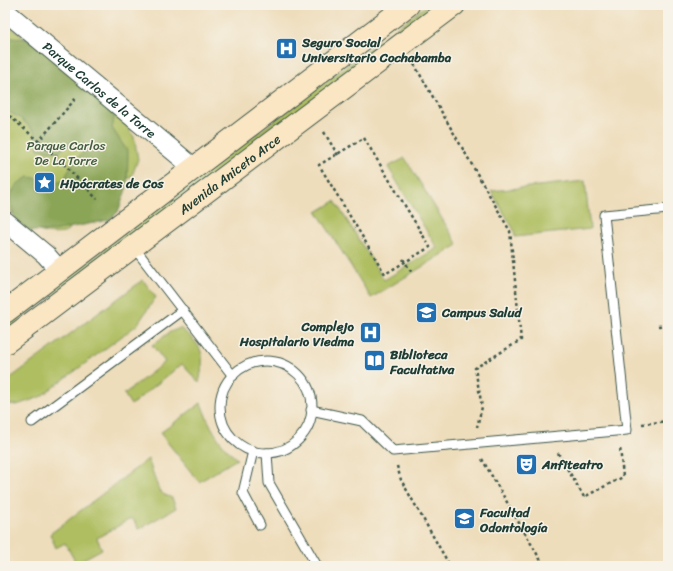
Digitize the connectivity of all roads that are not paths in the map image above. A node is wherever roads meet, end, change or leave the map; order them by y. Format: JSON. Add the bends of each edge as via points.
{"nodes":[{"id":1,"x":408,"y":5,"type":"edge"},
{"id":2,"x":454,"y":5,"type":"edge"},
{"id":3,"x":5,"y":11,"type":"edge"},
{"id":4,"x":194,"y":168,"type":"junction"},
{"id":5,"x":668,"y":209,"type":"edge"},
{"id":6,"x":5,"y":221,"type":"edge"},
{"id":7,"x":133,"y":246,"type":"junction"},
{"id":8,"x":60,"y":271,"type":"junction"},
{"id":9,"x":183,"y":310,"type":"junction"},
{"id":10,"x":5,"y":312,"type":"edge"},
{"id":11,"x":5,"y":343,"type":"edge"},
{"id":12,"x":233,"y":376,"type":"junction"},
{"id":13,"x":311,"y":410,"type":"junction"},
{"id":14,"x":32,"y":422,"type":"dead end"},
{"id":15,"x":253,"y":452,"type":"junction"},
{"id":16,"x":267,"y":453,"type":"junction"},
{"id":17,"x":260,"y":525,"type":"dead end"},
{"id":18,"x":317,"y":566,"type":"edge"}],
"edges":[{"from":1,"to":4,"type":"main road","name":"Avenida Aniceto Arce"},
{"from":2,"to":7,"type":"main road","name":"Avenida Aniceto Arce"},
{"from":3,"to":4,"type":"street","name":"Parque Carlos de la Torre"},
{"from":4,"to":8,"type":"main road","name":"Avenida Aniceto Arce"},
{"from":5,"to":13,"type":"lane","via":[[604,215],[627,430],[393,450],[362,421]]},
{"from":6,"to":8,"type":"street","via":[[46,255]]},
{"from":7,"to":9,"type":"lane"},
{"from":7,"to":11,"type":"main road","name":"Avenida Aniceto Arce"},
{"from":8,"to":10,"type":"main road","name":"Avenida Aniceto Arce"},
{"from":9,"to":12,"type":"lane"},
{"from":9,"to":14,"type":"lane"},
{"from":12,"to":13,"type":"lane","via":[[252,363],[284,365],[297,374],[307,386],[312,401]]},
{"from":12,"to":15,"type":"lane","via":[[221,394],[222,422],[229,435]]},
{"from":13,"to":16,"type":"lane","via":[[305,432],[294,444],[282,451]]},
{"from":15,"to":16,"type":"lane"},
{"from":15,"to":17,"type":"lane","via":[[243,493]]},
{"from":16,"to":18,"type":"lane","via":[[269,482]]}]}
